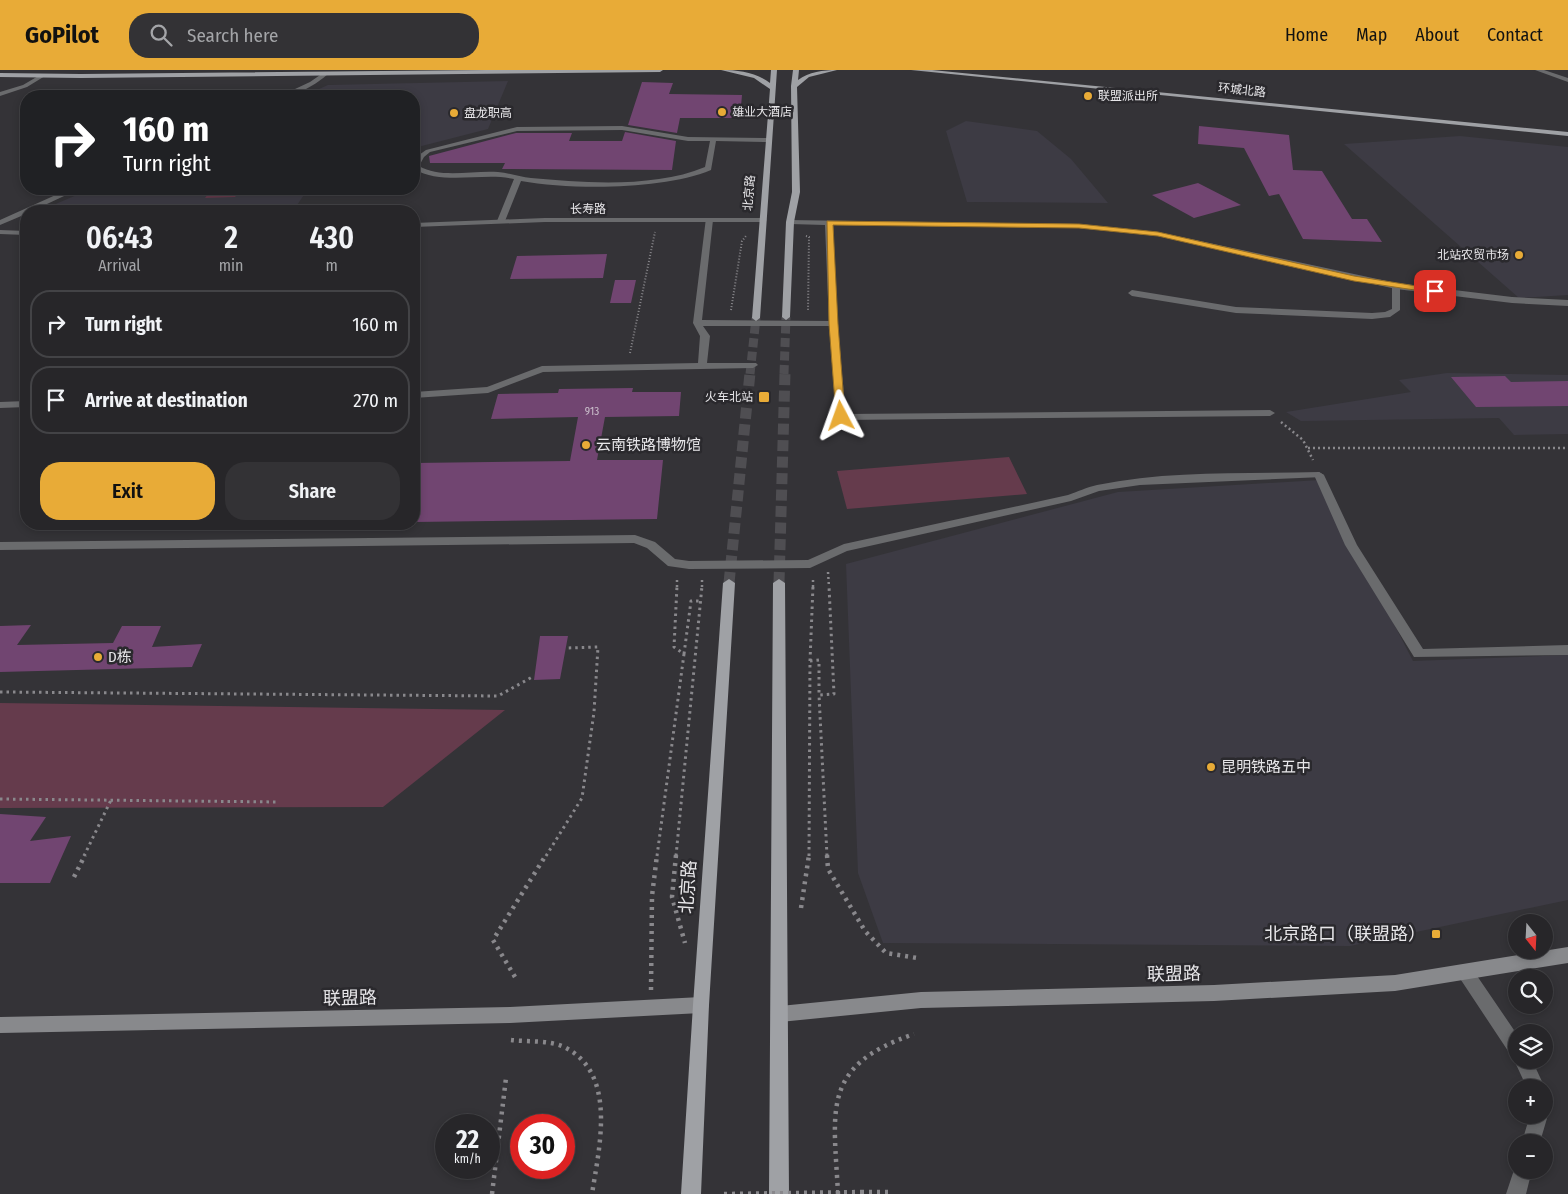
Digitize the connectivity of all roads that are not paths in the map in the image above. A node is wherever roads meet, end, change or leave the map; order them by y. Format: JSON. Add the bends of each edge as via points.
{"nodes":[{"id":1,"x":26,"y":70,"type":"edge"},
{"id":2,"x":61,"y":70,"type":"edge"},
{"id":3,"x":660,"y":70,"type":"edge"},
{"id":4,"x":724,"y":70,"type":"edge"},
{"id":5,"x":774,"y":70,"type":"edge"},
{"id":6,"x":796,"y":70,"type":"edge"},
{"id":7,"x":834,"y":70,"type":"edge"},
{"id":8,"x":914,"y":70,"type":"edge"},
{"id":9,"x":990,"y":70,"type":"edge"},
{"id":10,"x":1538,"y":70,"type":"edge"},
{"id":11,"x":325,"y":74,"type":"junction"},
{"id":12,"x":0,"y":75,"type":"edge"},
{"id":13,"x":42,"y":76,"type":"junction"},
{"id":14,"x":1568,"y":80,"type":"edge"},
{"id":15,"x":794,"y":86,"type":"junction"},
{"id":16,"x":772,"y":88,"type":"junction"},
{"id":17,"x":296,"y":90,"type":"edge"},
{"id":18,"x":0,"y":94,"type":"edge"},
{"id":19,"x":1568,"y":127,"type":"edge"},
{"id":20,"x":1568,"y":134,"type":"edge"},
{"id":21,"x":768,"y":140,"type":"junction"},
{"id":22,"x":713,"y":141,"type":"junction"},
{"id":23,"x":420,"y":158,"type":"edge"},
{"id":24,"x":420,"y":170,"type":"edge"},
{"id":25,"x":518,"y":179,"type":"junction"},
{"id":26,"x":62,"y":195,"type":"edge"},
{"id":27,"x":40,"y":205,"type":"edge"},
{"id":28,"x":20,"y":214,"type":"edge"},
{"id":29,"x":709,"y":220,"type":"junction"},
{"id":30,"x":763,"y":220,"type":"junction"},
{"id":31,"x":501,"y":221,"type":"junction"},
{"id":32,"x":790,"y":222,"type":"junction"},
{"id":33,"x":0,"y":223,"type":"edge"},
{"id":34,"x":830,"y":223,"type":"junction"},
{"id":35,"x":420,"y":225,"type":"edge"},
{"id":36,"x":0,"y":232,"type":"edge"},
{"id":37,"x":20,"y":233,"type":"edge"},
{"id":38,"x":1396,"y":286,"type":"junction"},
{"id":39,"x":1132,"y":293,"type":"dead end"},
{"id":40,"x":1568,"y":304,"type":"edge"},
{"id":41,"x":786,"y":317,"type":"tunnel mouth"},
{"id":42,"x":756,"y":318,"type":"tunnel mouth"},
{"id":43,"x":697,"y":323,"type":"junction"},
{"id":44,"x":834,"y":324,"type":"junction"},
{"id":45,"x":702,"y":365,"type":"junction"},
{"id":46,"x":753,"y":365,"type":"dead end"},
{"id":47,"x":420,"y":395,"type":"edge"},
{"id":48,"x":20,"y":404,"type":"edge"},
{"id":49,"x":0,"y":405,"type":"edge"},
{"id":50,"x":1270,"y":413,"type":"road end"},
{"id":51,"x":0,"y":546,"type":"edge"},
{"id":52,"x":729,"y":583,"type":"tunnel mouth"},
{"id":53,"x":779,"y":583,"type":"tunnel mouth"},
{"id":54,"x":1568,"y":650,"type":"edge"},
{"id":55,"x":1568,"y":955,"type":"edge"},
{"id":56,"x":1465,"y":972,"type":"junction"},
{"id":57,"x":701,"y":1005,"type":"junction"},
{"id":58,"x":780,"y":1014,"type":"junction"},
{"id":59,"x":0,"y":1025,"type":"edge"},
{"id":60,"x":1508,"y":1036,"type":"edge"},
{"id":61,"x":1521,"y":1179,"type":"edge"},
{"id":62,"x":691,"y":1194,"type":"edge"},
{"id":63,"x":779,"y":1194,"type":"edge"},
{"id":64,"x":1516,"y":1194,"type":"edge"}],
"edges":[{"from":1,"to":2,"type":"main road"},
{"from":3,"to":11,"type":"main road"},
{"from":4,"to":16,"type":"main road","via":[[755,76]]},
{"from":5,"to":16,"type":"main road","name":"北京路"},
{"from":6,"to":15,"type":"main road"},
{"from":7,"to":15,"type":"main road","via":[[807,76]]},
{"from":8,"to":20,"type":"main road","name":"环城北路"},
{"from":9,"to":19,"type":"main road","name":"环城北路"},
{"from":10,"to":14,"type":"street"},
{"from":11,"to":13,"type":"main road"},
{"from":11,"to":17,"type":"street"},
{"from":12,"to":13,"type":"main road"},
{"from":13,"to":18,"type":"street"},
{"from":15,"to":32,"type":"main road","via":[[796,192]]},
{"from":16,"to":21,"type":"main road","name":"北京路"},
{"from":21,"to":22,"type":"street"},
{"from":21,"to":30,"type":"main road","name":"北京路"},
{"from":22,"to":23,"type":"street","via":[[622,128],[517,129],[428,151]]},
{"from":22,"to":25,"type":"street","via":[[708,168],[693,175],[645,182]]},
{"from":24,"to":25,"type":"street","via":[[498,174]]},
{"from":25,"to":31,"type":"street"},
{"from":26,"to":27,"type":"street"},
{"from":28,"to":33,"type":"street"},
{"from":29,"to":30,"type":"street","name":"长寿路"},
{"from":29,"to":31,"type":"street","name":"长寿路"},
{"from":29,"to":43,"type":"street"},
{"from":30,"to":42,"type":"main road","name":"北京路"},
{"from":31,"to":35,"type":"street","name":"长寿路"},
{"from":32,"to":34,"type":"street"},
{"from":32,"to":41,"type":"main road"},
{"from":34,"to":38,"type":"street","via":[[1117,229],[1158,234]]},
{"from":34,"to":44,"type":"street"},
{"from":36,"to":37,"type":"street"},
{"from":38,"to":39,"type":"street","via":[[1396,310],[1387,315],[1372,316],[1236,310]]},
{"from":38,"to":40,"type":"street"},
{"from":43,"to":44,"type":"street"},
{"from":43,"to":45,"type":"street","via":[[705,336]]},
{"from":44,"to":50,"type":"street","via":[[841,416]]},
{"from":45,"to":46,"type":"street"},
{"from":45,"to":47,"type":"street","via":[[542,369],[488,390]]},
{"from":48,"to":49,"type":"street"},
{"from":51,"to":54,"type":"street","via":[[635,539],[651,545],[672,563],[810,564],[844,548],[1071,498],[1097,488],[1198,478],[1319,475],[1351,545],[1419,654]]},
{"from":52,"to":57,"type":"main road","name":"北京路"},
{"from":53,"to":58,"type":"main road"},
{"from":55,"to":56,"type":"street","name":"联盟路"},
{"from":56,"to":58,"type":"street","name":"联盟路","via":[[1395,983],[1214,993],[921,1000]]},
{"from":56,"to":60,"type":"street"},
{"from":57,"to":59,"type":"street","name":"联盟路","via":[[510,1015]]},
{"from":57,"to":62,"type":"main road","name":"北京路"},
{"from":58,"to":63,"type":"main road"},
{"from":61,"to":64,"type":"street"}]}
